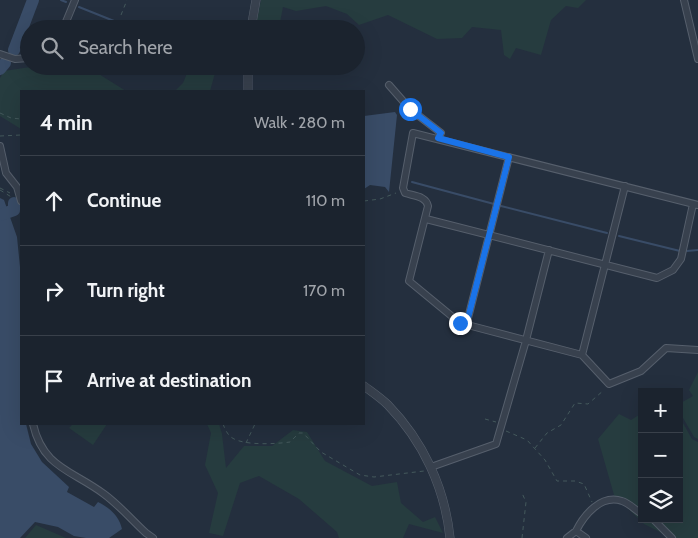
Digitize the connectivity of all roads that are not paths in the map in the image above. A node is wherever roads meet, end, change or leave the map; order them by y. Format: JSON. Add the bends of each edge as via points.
{"nodes":[{"id":1,"x":75,"y":0,"type":"edge"},
{"id":2,"x":256,"y":0,"type":"edge"},
{"id":3,"x":684,"y":0,"type":"edge"},
{"id":4,"x":67,"y":20,"type":"edge"},
{"id":5,"x":253,"y":20,"type":"edge"},
{"id":6,"x":0,"y":54,"type":"edge"},
{"id":7,"x":20,"y":59,"type":"edge"},
{"id":8,"x":698,"y":59,"type":"edge"},
{"id":9,"x":248,"y":75,"type":"edge"},
{"id":10,"x":389,"y":85,"type":"dead end"},
{"id":11,"x":248,"y":90,"type":"edge"},
{"id":12,"x":438,"y":138,"type":"junction"},
{"id":13,"x":0,"y":146,"type":"edge"},
{"id":14,"x":509,"y":157,"type":"junction"},
{"id":15,"x":625,"y":186,"type":"junction"},
{"id":16,"x":20,"y":196,"type":"edge"},
{"id":17,"x":696,"y":205,"type":"edge"},
{"id":18,"x":426,"y":220,"type":"junction"},
{"id":19,"x":489,"y":236,"type":"junction"},
{"id":20,"x":549,"y":250,"type":"junction"},
{"id":21,"x":606,"y":264,"type":"junction"},
{"id":22,"x":466,"y":326,"type":"junction"},
{"id":23,"x":525,"y":340,"type":"junction"},
{"id":24,"x":698,"y":350,"type":"edge"},
{"id":25,"x":582,"y":355,"type":"junction"},
{"id":26,"x":365,"y":387,"type":"edge"},
{"id":27,"x":33,"y":425,"type":"edge"},
{"id":28,"x":431,"y":468,"type":"junction"},
{"id":29,"x":638,"y":511,"type":"edge"},
{"id":30,"x":658,"y":523,"type":"edge"},
{"id":31,"x":576,"y":531,"type":"junction"},
{"id":32,"x":144,"y":536,"type":"edge"},
{"id":33,"x":153,"y":538,"type":"edge"},
{"id":34,"x":450,"y":538,"type":"edge"},
{"id":35,"x":567,"y":538,"type":"edge"},
{"id":36,"x":586,"y":538,"type":"edge"},
{"id":37,"x":672,"y":538,"type":"edge"}],
"edges":[{"from":1,"to":4,"type":"street"},
{"from":2,"to":5,"type":"street"},
{"from":3,"to":8,"type":"street"},
{"from":6,"to":7,"type":"street"},
{"from":9,"to":11,"type":"street"},
{"from":10,"to":12,"type":"street","via":[[410,109],[441,133]]},
{"from":12,"to":14,"type":"street"},
{"from":12,"to":18,"type":"street","via":[[413,133],[404,190],[427,201]]},
{"from":13,"to":16,"type":"street","via":[[6,173]]},
{"from":14,"to":15,"type":"street"},
{"from":14,"to":19,"type":"street"},
{"from":15,"to":17,"type":"street"},
{"from":15,"to":21,"type":"street"},
{"from":17,"to":21,"type":"street","via":[[681,259],[673,270],[658,278]]},
{"from":18,"to":19,"type":"street"},
{"from":18,"to":22,"type":"street","via":[[409,281]]},
{"from":19,"to":20,"type":"street"},
{"from":19,"to":22,"type":"street"},
{"from":20,"to":21,"type":"street"},
{"from":20,"to":23,"type":"street"},
{"from":21,"to":25,"type":"street"},
{"from":22,"to":23,"type":"street"},
{"from":23,"to":25,"type":"street"},
{"from":23,"to":28,"type":"street","via":[[496,444]]},
{"from":24,"to":25,"type":"street","via":[[666,348],[641,371],[609,384]]},
{"from":26,"to":28,"type":"street","via":[[387,404],[411,432]]},
{"from":27,"to":32,"type":"street","via":[[38,442],[50,459],[105,494]]},
{"from":28,"to":34,"type":"street","via":[[444,506]]},
{"from":29,"to":31,"type":"street","via":[[622,501],[612,500],[594,507]]},
{"from":30,"to":37,"type":"street"},
{"from":31,"to":35,"type":"street"},
{"from":31,"to":36,"type":"street"},
{"from":32,"to":33,"type":"street"}]}
